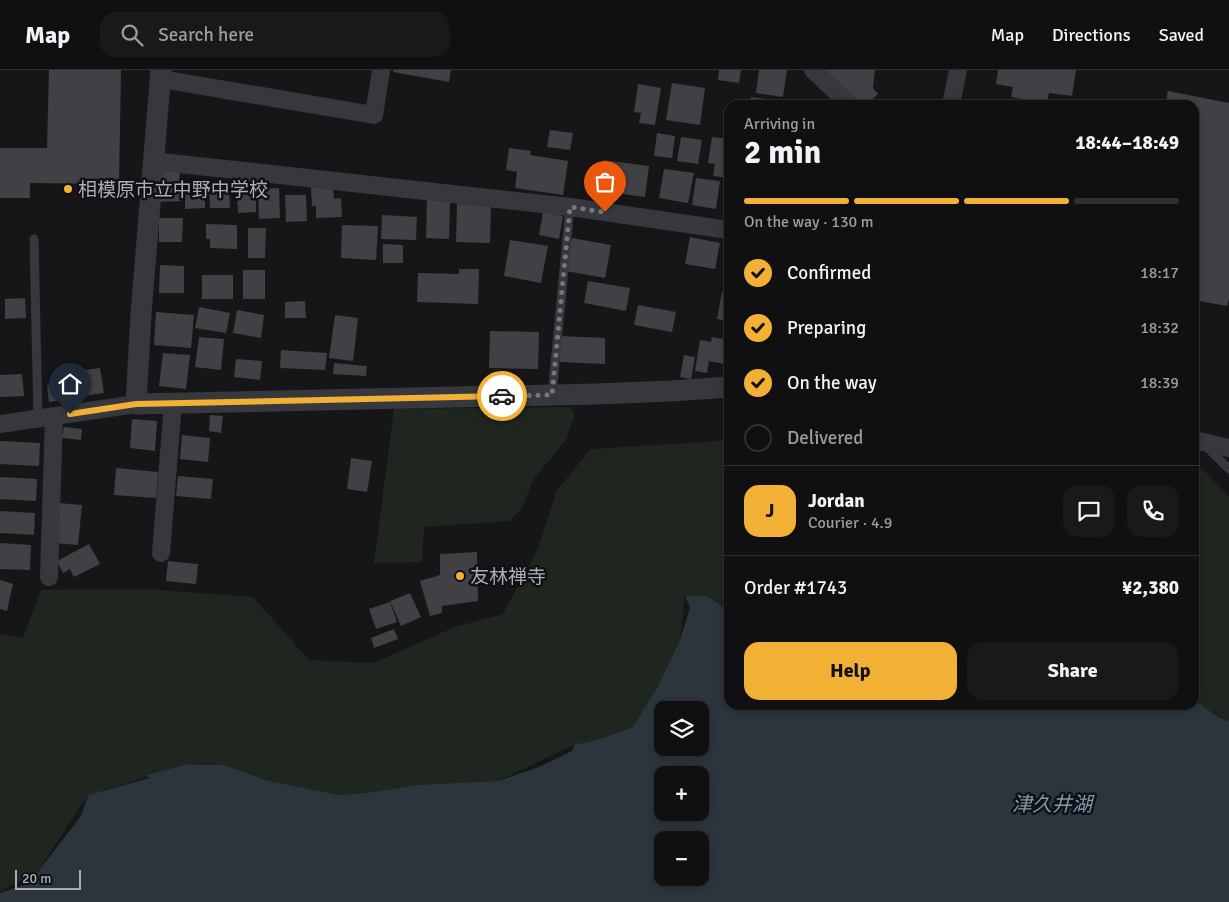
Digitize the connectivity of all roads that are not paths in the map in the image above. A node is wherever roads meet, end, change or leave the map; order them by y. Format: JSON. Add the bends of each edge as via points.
{"nodes":[{"id":1,"x":381,"y":70,"type":"edge"},
{"id":2,"x":813,"y":70,"type":"edge"},
{"id":3,"x":958,"y":70,"type":"edge"},
{"id":4,"x":161,"y":75,"type":"edge"},
{"id":5,"x":845,"y":100,"type":"edge"},
{"id":6,"x":953,"y":100,"type":"edge"},
{"id":7,"x":153,"y":161,"type":"junction"},
{"id":8,"x":570,"y":207,"type":"junction"},
{"id":9,"x":724,"y":229,"type":"edge"},
{"id":10,"x":34,"y":239,"type":"dead end"},
{"id":11,"x":724,"y":387,"type":"edge"},
{"id":12,"x":552,"y":395,"type":"junction"},
{"id":13,"x":136,"y":404,"type":"junction"},
{"id":14,"x":173,"y":404,"type":"junction"},
{"id":15,"x":46,"y":417,"type":"junction"},
{"id":16,"x":0,"y":424,"type":"edge"},
{"id":17,"x":1199,"y":441,"type":"edge"},
{"id":18,"x":1229,"y":448,"type":"edge"},
{"id":19,"x":1229,"y":469,"type":"edge"},
{"id":20,"x":161,"y":553,"type":"dead end"},
{"id":21,"x":49,"y":577,"type":"dead end"}],
"edges":[{"from":1,"to":4,"type":"street","via":[[374,115]]},
{"from":2,"to":5,"type":"street"},
{"from":3,"to":6,"type":"street"},
{"from":4,"to":7,"type":"street"},
{"from":7,"to":8,"type":"street"},
{"from":7,"to":13,"type":"street"},
{"from":8,"to":9,"type":"street"},
{"from":8,"to":12,"type":"lane"},
{"from":10,"to":15,"type":"lane"},
{"from":11,"to":12,"type":"street"},
{"from":12,"to":14,"type":"street"},
{"from":13,"to":14,"type":"street"},
{"from":13,"to":15,"type":"street"},
{"from":14,"to":20,"type":"street"},
{"from":15,"to":16,"type":"street"},
{"from":15,"to":21,"type":"street"},
{"from":17,"to":18,"type":"street"},
{"from":17,"to":19,"type":"lane"}]}
